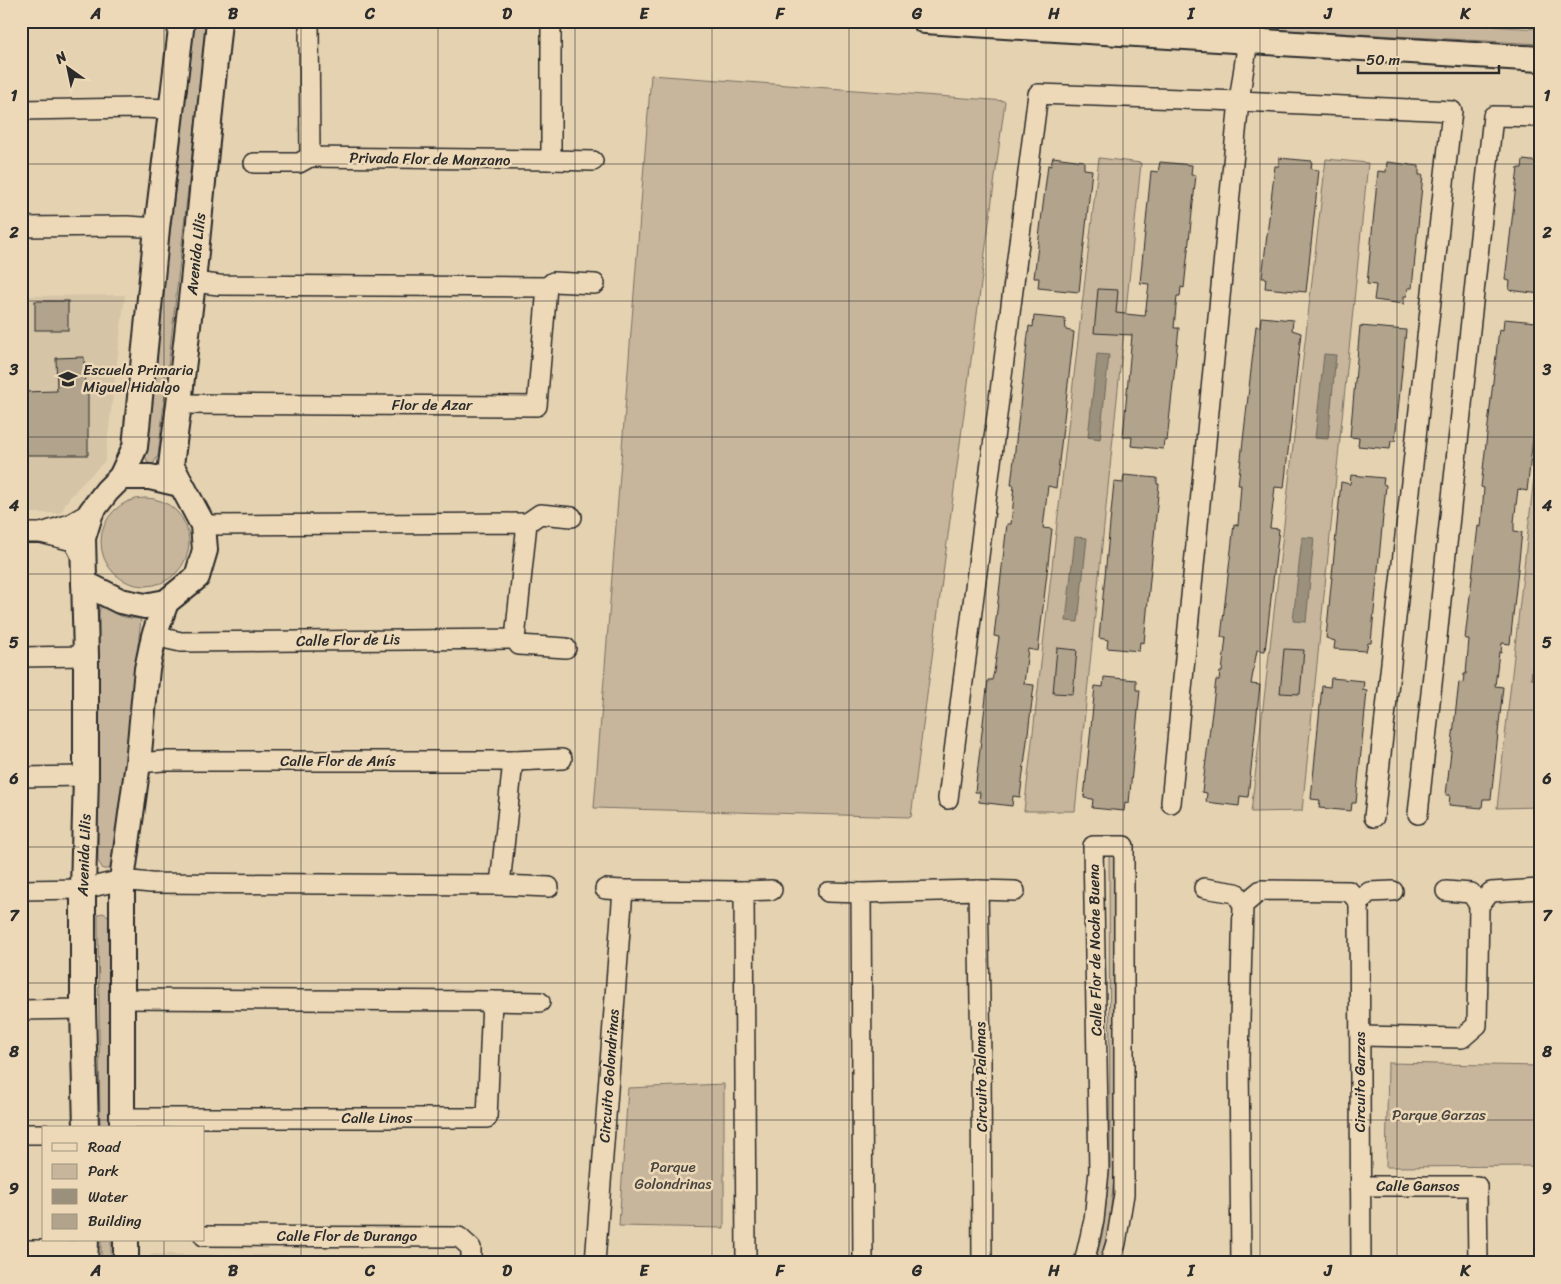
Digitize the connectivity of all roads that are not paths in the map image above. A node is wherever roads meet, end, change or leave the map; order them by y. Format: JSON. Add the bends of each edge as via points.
{"nodes":[{"id":1,"x":182,"y":21,"type":"edge"},
{"id":2,"x":219,"y":21,"type":"edge"},
{"id":3,"x":309,"y":21,"type":"edge"},
{"id":4,"x":925,"y":21,"type":"edge"},
{"id":5,"x":551,"y":26,"type":"edge"},
{"id":6,"x":1245,"y":31,"type":"edge"},
{"id":7,"x":1540,"y":59,"type":"edge"},
{"id":8,"x":1239,"y":101,"type":"junction"},
{"id":9,"x":172,"y":109,"type":"junction"},
{"id":10,"x":21,"y":110,"type":"edge"},
{"id":11,"x":1540,"y":117,"type":"edge"},
{"id":12,"x":310,"y":157,"type":"junction"},
{"id":13,"x":551,"y":160,"type":"junction"},
{"id":14,"x":593,"y":161,"type":"dead end"},
{"id":15,"x":254,"y":163,"type":"dead end"},
{"id":16,"x":21,"y":227,"type":"edge"},
{"id":17,"x":157,"y":228,"type":"junction"},
{"id":18,"x":193,"y":282,"type":"junction"},
{"id":19,"x":595,"y":284,"type":"dead end"},
{"id":20,"x":547,"y":288,"type":"junction"},
{"id":21,"x":179,"y":404,"type":"junction"},
{"id":22,"x":121,"y":477,"type":"junction"},
{"id":23,"x":180,"y":484,"type":"junction"},
{"id":24,"x":91,"y":512,"type":"junction"},
{"id":25,"x":572,"y":517,"type":"dead end"},
{"id":26,"x":527,"y":523,"type":"junction"},
{"id":27,"x":203,"y":525,"type":"junction"},
{"id":28,"x":21,"y":533,"type":"edge"},
{"id":29,"x":41,"y":533,"type":"junction"},
{"id":30,"x":83,"y":559,"type":"junction"},
{"id":31,"x":84,"y":583,"type":"junction"},
{"id":32,"x":166,"y":602,"type":"junction"},
{"id":33,"x":154,"y":636,"type":"junction"},
{"id":34,"x":515,"y":638,"type":"junction"},
{"id":35,"x":566,"y":648,"type":"dead end"},
{"id":36,"x":21,"y":656,"type":"edge"},
{"id":37,"x":86,"y":656,"type":"junction"},
{"id":38,"x":562,"y":759,"type":"dead end"},
{"id":39,"x":513,"y":761,"type":"junction"},
{"id":40,"x":138,"y":763,"type":"junction"},
{"id":41,"x":86,"y":776,"type":"junction"},
{"id":42,"x":21,"y":777,"type":"edge"},
{"id":43,"x":948,"y":798,"type":"dead end"},
{"id":44,"x":1171,"y":803,"type":"dead end"},
{"id":45,"x":1418,"y":814,"type":"dead end"},
{"id":46,"x":1374,"y":817,"type":"dead end"},
{"id":47,"x":122,"y":880,"type":"junction"},
{"id":48,"x":500,"y":885,"type":"junction"},
{"id":49,"x":549,"y":887,"type":"dead end"},
{"id":50,"x":1204,"y":888,"type":"dead end"},
{"id":51,"x":83,"y":889,"type":"junction"},
{"id":52,"x":1540,"y":889,"type":"edge"},
{"id":53,"x":21,"y":890,"type":"edge"},
{"id":54,"x":772,"y":890,"type":"dead end"},
{"id":55,"x":978,"y":890,"type":"junction"},
{"id":56,"x":1446,"y":890,"type":"dead end"},
{"id":57,"x":744,"y":891,"type":"junction"},
{"id":58,"x":1015,"y":891,"type":"dead end"},
{"id":59,"x":1394,"y":891,"type":"dead end"},
{"id":60,"x":828,"y":892,"type":"dead end"},
{"id":61,"x":862,"y":893,"type":"junction"},
{"id":62,"x":1359,"y":902,"type":"junction"},
{"id":63,"x":1243,"y":905,"type":"junction"},
{"id":64,"x":1479,"y":905,"type":"junction"},
{"id":65,"x":122,"y":999,"type":"junction"},
{"id":66,"x":492,"y":1001,"type":"junction"},
{"id":67,"x":540,"y":1002,"type":"dead end"},
{"id":68,"x":83,"y":1009,"type":"junction"},
{"id":69,"x":21,"y":1010,"type":"edge"},
{"id":70,"x":1361,"y":1036,"type":"junction"},
{"id":71,"x":122,"y":1123,"type":"edge"},
{"id":72,"x":86,"y":1126,"type":"edge"},
{"id":73,"x":21,"y":1134,"type":"edge"},
{"id":74,"x":42,"y":1134,"type":"edge"},
{"id":75,"x":1360,"y":1186,"type":"junction"},
{"id":76,"x":205,"y":1236,"type":"edge"},
{"id":77,"x":126,"y":1242,"type":"edge"},
{"id":78,"x":21,"y":1250,"type":"edge"},
{"id":79,"x":85,"y":1251,"type":"edge"},
{"id":80,"x":126,"y":1263,"type":"edge"},
{"id":81,"x":471,"y":1263,"type":"edge"},
{"id":82,"x":595,"y":1263,"type":"edge"},
{"id":83,"x":746,"y":1263,"type":"edge"},
{"id":84,"x":863,"y":1263,"type":"edge"},
{"id":85,"x":982,"y":1263,"type":"edge"},
{"id":86,"x":1084,"y":1263,"type":"edge"},
{"id":87,"x":1110,"y":1263,"type":"edge"},
{"id":88,"x":1241,"y":1263,"type":"edge"},
{"id":89,"x":1361,"y":1263,"type":"edge"},
{"id":90,"x":1478,"y":1263,"type":"edge"}],
"edges":[{"from":1,"to":9,"type":"main road"},
{"from":2,"to":18,"type":"main road","name":"Avenida Lilis"},
{"from":3,"to":12,"type":"street"},
{"from":4,"to":6,"type":"main road"},
{"from":5,"to":13,"type":"street"},
{"from":6,"to":7,"type":"main road"},
{"from":6,"to":8,"type":"street","via":[[1246,54]]},
{"from":8,"to":43,"type":"street","via":[[1038,94]]},
{"from":8,"to":44,"type":"street"},
{"from":8,"to":46,"type":"street","via":[[1452,111]]},
{"from":9,"to":10,"type":"street"},
{"from":9,"to":17,"type":"main road"},
{"from":11,"to":45,"type":"street","via":[[1493,116]]},
{"from":12,"to":13,"type":"street","name":"Privada Flor de Manzano"},
{"from":12,"to":15,"type":"street","name":"Privada Flor de Manzano","via":[[299,163]]},
{"from":13,"to":14,"type":"street","name":"Privada Flor de Manzano"},
{"from":16,"to":17,"type":"street"},
{"from":17,"to":22,"type":"main road","via":[[135,447]]},
{"from":18,"to":20,"type":"street","via":[[219,285]]},
{"from":18,"to":21,"type":"main road","name":"Avenida Lilis"},
{"from":19,"to":20,"type":"street","via":[[553,282]]},
{"from":20,"to":21,"type":"street","name":"Flor de Azar","via":[[537,406]]},
{"from":21,"to":23,"type":"main road","name":"Avenida Lilis","via":[[171,464]]},
{"from":22,"to":23,"type":"main road","via":[[150,477]]},
{"from":22,"to":24,"type":"main road"},
{"from":23,"to":27,"type":"main road"},
{"from":24,"to":29,"type":"street","via":[[70,524]]},
{"from":24,"to":30,"type":"main road","via":[[83,538]]},
{"from":25,"to":26,"type":"street","via":[[540,514]]},
{"from":26,"to":27,"type":"street"},
{"from":26,"to":34,"type":"street"},
{"from":27,"to":32,"type":"main road","via":[[205,550],[196,577]]},
{"from":28,"to":29,"type":"street"},
{"from":29,"to":30,"type":"street","via":[[72,541]]},
{"from":30,"to":31,"type":"main road"},
{"from":31,"to":32,"type":"main road","via":[[120,601],[145,606]]},
{"from":31,"to":37,"type":"main road","name":"Avenida Lilis"},
{"from":32,"to":33,"type":"main road"},
{"from":33,"to":34,"type":"street","name":"Calle Flor de Lis","via":[[181,642]]},
{"from":33,"to":40,"type":"main road","via":[[147,669]]},
{"from":34,"to":35,"type":"street","name":"Calle Flor de Lis","via":[[519,645]]},
{"from":36,"to":37,"type":"street"},
{"from":37,"to":41,"type":"main road","name":"Avenida Lilis"},
{"from":38,"to":39,"type":"street","name":"Calle Flor de Anís"},
{"from":39,"to":40,"type":"street","name":"Calle Flor de Anís"},
{"from":39,"to":48,"type":"street"},
{"from":40,"to":47,"type":"main road"},
{"from":41,"to":42,"type":"street"},
{"from":41,"to":51,"type":"main road","name":"Avenida Lilis"},
{"from":47,"to":48,"type":"street","via":[[151,883]]},
{"from":47,"to":51,"type":"street"},
{"from":47,"to":65,"type":"main road"},
{"from":48,"to":49,"type":"street"},
{"from":50,"to":63,"type":"street","via":[[1236,893]]},
{"from":51,"to":53,"type":"street"},
{"from":51,"to":68,"type":"main road","name":"Avenida Lilis"},
{"from":52,"to":64,"type":"street","via":[[1491,892]]},
{"from":54,"to":57,"type":"street","name":"Circuito Golondrinas"},
{"from":55,"to":58,"type":"street"},
{"from":55,"to":61,"type":"street"},
{"from":55,"to":85,"type":"street","name":"Circuito Palomas"},
{"from":56,"to":64,"type":"street","via":[[1471,892]]},
{"from":57,"to":82,"type":"street","name":"Circuito Golondrinas","via":[[614,890]]},
{"from":57,"to":83,"type":"street"},
{"from":59,"to":62,"type":"street","via":[[1369,892]]},
{"from":60,"to":61,"type":"street"},
{"from":61,"to":84,"type":"street"},
{"from":62,"to":63,"type":"street","via":[[1349,891],[1262,890]]},
{"from":62,"to":70,"type":"street","name":"Circuito Garzas"},
{"from":63,"to":88,"type":"street","via":[[1239,1059]]},
{"from":64,"to":70,"type":"street","via":[[1477,1025],[1462,1038]]},
{"from":65,"to":66,"type":"street"},
{"from":65,"to":71,"type":"main road"},
{"from":66,"to":67,"type":"street"},
{"from":66,"to":71,"type":"street","name":"Calle Linos","via":[[487,1118],[150,1118]]},
{"from":68,"to":69,"type":"street"},
{"from":68,"to":72,"type":"main road","name":"Avenida Lilis"},
{"from":70,"to":75,"type":"street","name":"Circuito Garzas"},
{"from":73,"to":74,"type":"street"},
{"from":75,"to":89,"type":"street","name":"Circuito Garzas"},
{"from":75,"to":90,"type":"street","name":"Calle Gansos","via":[[1477,1186]]},
{"from":76,"to":81,"type":"street","name":"Calle Flor de Durango","via":[[459,1237],[471,1248]]},
{"from":77,"to":80,"type":"main road"},
{"from":78,"to":79,"type":"street"},
{"from":86,"to":87,"type":"street","name":"Calle Flor de Noche Buena","via":[[1094,1220],[1099,1171],[1093,846],[1124,846],[1124,1194]]}]}
